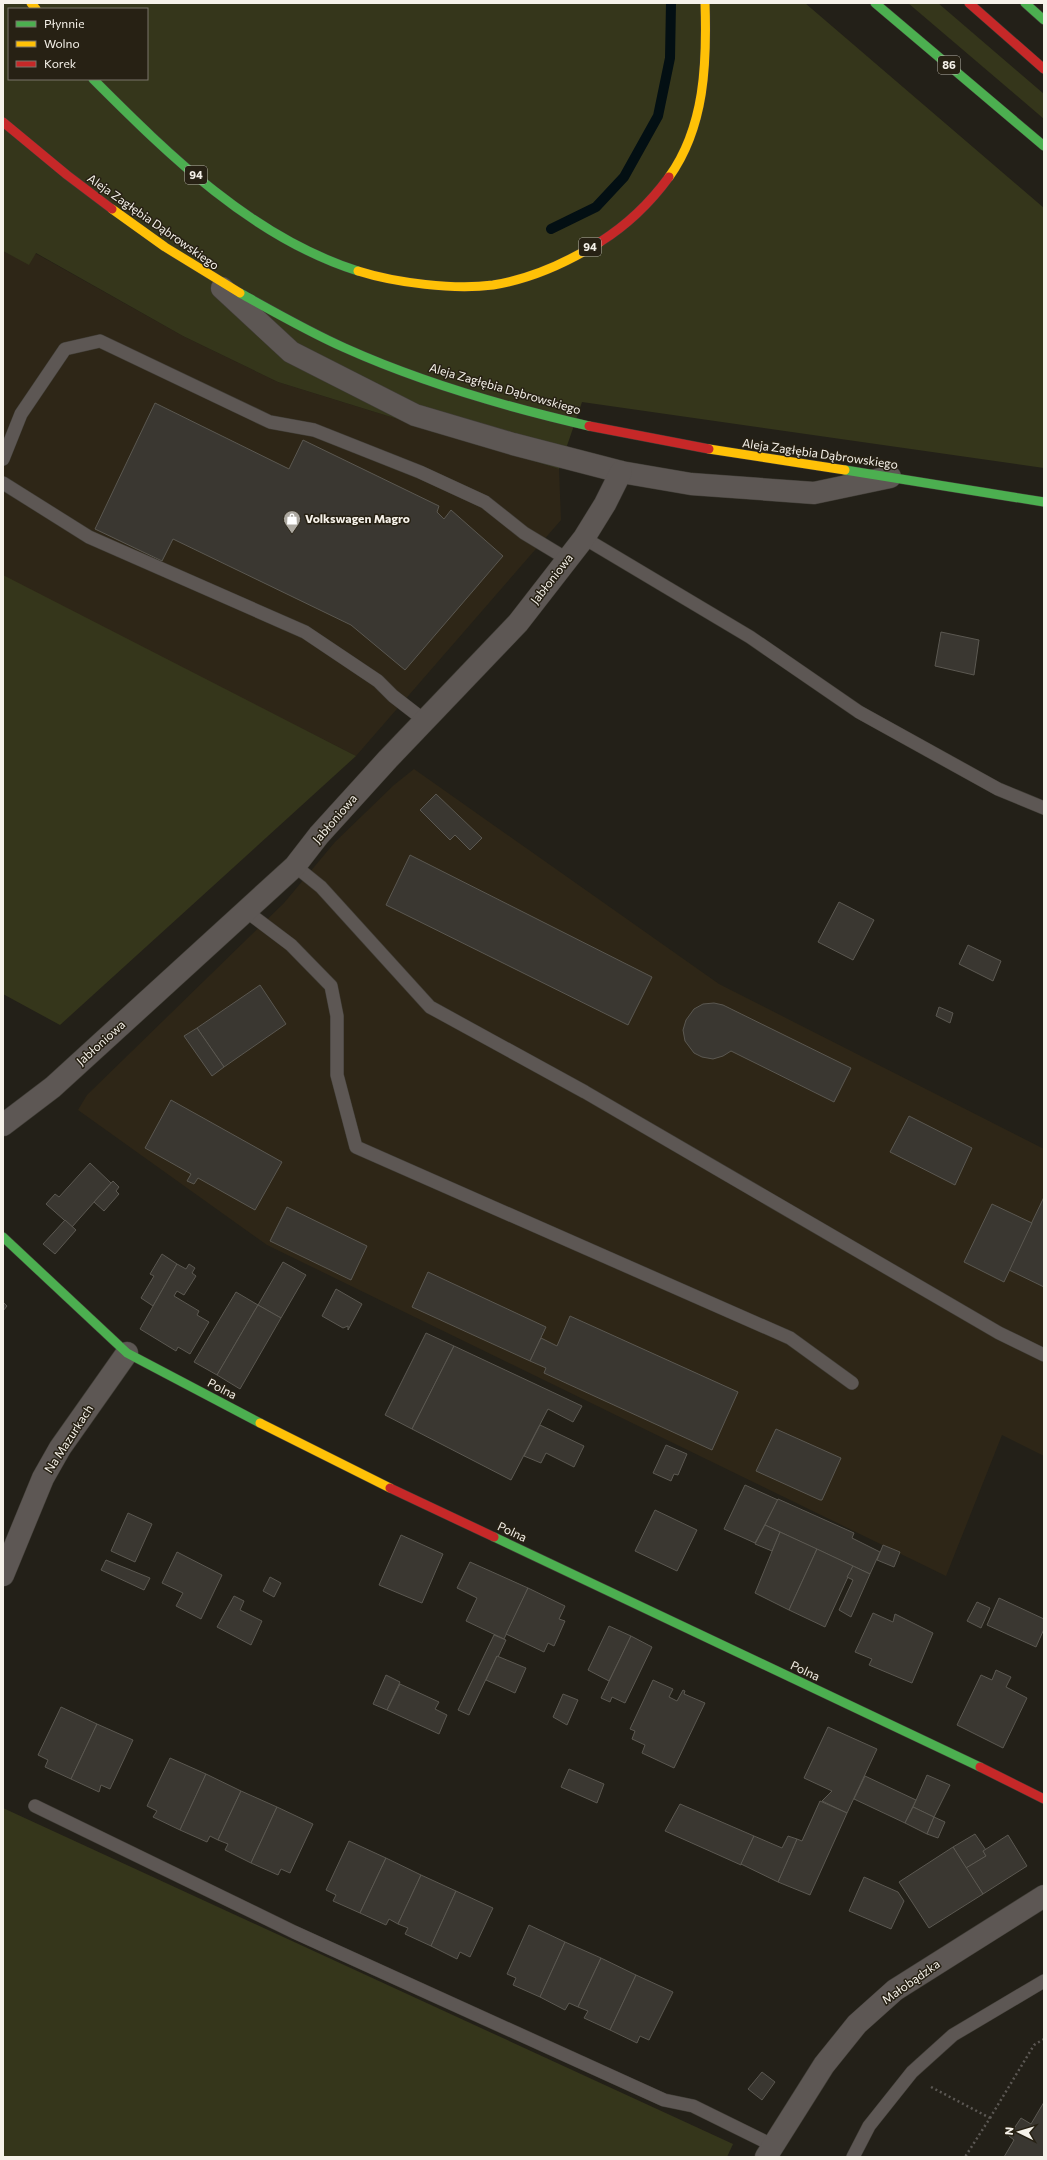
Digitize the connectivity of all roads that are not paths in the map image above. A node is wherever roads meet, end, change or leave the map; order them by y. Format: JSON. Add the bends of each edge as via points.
{"nodes":[{"id":1,"x":704,"y":3,"type":"edge"},
{"id":2,"x":875,"y":3,"type":"edge"},
{"id":3,"x":968,"y":3,"type":"edge"},
{"id":4,"x":1025,"y":3,"type":"edge"},
{"id":5,"x":1044,"y":20,"type":"edge"},
{"id":6,"x":1044,"y":69,"type":"edge"},
{"id":7,"x":94,"y":80,"type":"edge"},
{"id":8,"x":3,"y":122,"type":"edge"},
{"id":9,"x":1044,"y":146,"type":"edge"},
{"id":10,"x":213,"y":279,"type":"junction"},
{"id":11,"x":3,"y":459,"type":"edge"},
{"id":12,"x":622,"y":472,"type":"junction"},
{"id":13,"x":894,"y":477,"type":"junction"},
{"id":14,"x":3,"y":483,"type":"edge"},
{"id":15,"x":1044,"y":502,"type":"edge"},
{"id":16,"x":584,"y":538,"type":"junction"},
{"id":17,"x":567,"y":559,"type":"junction"},
{"id":18,"x":424,"y":720,"type":"junction"},
{"id":19,"x":1044,"y":808,"type":"edge"},
{"id":20,"x":295,"y":866,"type":"junction"},
{"id":21,"x":246,"y":911,"type":"junction"},
{"id":22,"x":3,"y":1125,"type":"edge"},
{"id":23,"x":3,"y":1237,"type":"edge"},
{"id":24,"x":127,"y":1353,"type":"junction"},
{"id":25,"x":1044,"y":1355,"type":"edge"},
{"id":26,"x":852,"y":1383,"type":"dead end"},
{"id":27,"x":3,"y":1575,"type":"edge"},
{"id":28,"x":1044,"y":1799,"type":"edge"},
{"id":29,"x":35,"y":1806,"type":"dead end"},
{"id":30,"x":1044,"y":1896,"type":"edge"},
{"id":31,"x":1044,"y":1981,"type":"edge"},
{"id":32,"x":769,"y":2151,"type":"edge"},
{"id":33,"x":853,"y":2157,"type":"edge"}],
"edges":[{"from":1,"to":7,"type":"main road","number":"94","via":[[707,46],[703,93],[690,140],[670,178],[643,209],[612,234],[570,258],[532,275],[496,284],[403,283],[352,269],[313,252],[274,230],[186,168]]},
{"from":2,"to":9,"type":"main road","number":"86"},
{"from":3,"to":6,"type":"main road"},
{"from":4,"to":5,"type":"main road"},
{"from":8,"to":10,"type":"main road","name":"Aleja Zagłębia Dąbrowskiego","via":[[61,173],[123,219]]},
{"from":10,"to":12,"type":"street","via":[[291,352],[415,415]]},
{"from":10,"to":13,"type":"main road","name":"Aleja Zagłębia Dąbrowskiego","via":[[302,327],[368,358],[469,394],[589,426],[675,444],[834,470]]},
{"from":11,"to":17,"type":"lane","via":[[21,414],[65,349],[100,341],[270,422],[314,430],[420,472],[484,502],[524,533]]},
{"from":12,"to":13,"type":"street","via":[[691,484],[814,493]]},
{"from":12,"to":16,"type":"street","name":"Jabłoniowa","via":[[606,504]]},
{"from":13,"to":15,"type":"main road","name":"Aleja Zagłębia Dąbrowskiego"},
{"from":14,"to":18,"type":"lane","via":[[89,537],[305,632],[378,681]]},
{"from":16,"to":17,"type":"street","name":"Jabłoniowa"},
{"from":16,"to":19,"type":"lane","via":[[750,637],[859,712],[998,789]]},
{"from":17,"to":18,"type":"street","name":"Jabłoniowa","via":[[518,623]]},
{"from":18,"to":20,"type":"street","name":"Jabłoniowa","via":[[319,835]]},
{"from":20,"to":21,"type":"street","name":"Jabłoniowa"},
{"from":20,"to":25,"type":"lane","via":[[321,887],[430,1007],[585,1092],[992,1329]]},
{"from":21,"to":22,"type":"street","name":"Jabłoniowa","via":[[53,1087]]},
{"from":21,"to":26,"type":"lane","via":[[291,945],[331,986],[337,1016],[337,1075],[356,1147],[790,1338]]},
{"from":23,"to":24,"type":"main road","name":"Polna"},
{"from":24,"to":27,"type":"street","name":"Na Mazurkach","via":[[60,1448],[43,1478]]},
{"from":24,"to":28,"type":"main road","name":"Polna","via":[[335,1462]]},
{"from":29,"to":32,"type":"lane","via":[[294,1932],[664,2100],[693,2106]]},
{"from":30,"to":32,"type":"street","name":"Małobądzka","via":[[896,1990],[857,2024],[824,2065]]},
{"from":31,"to":33,"type":"lane","via":[[953,2035],[912,2072],[869,2126]]}]}
